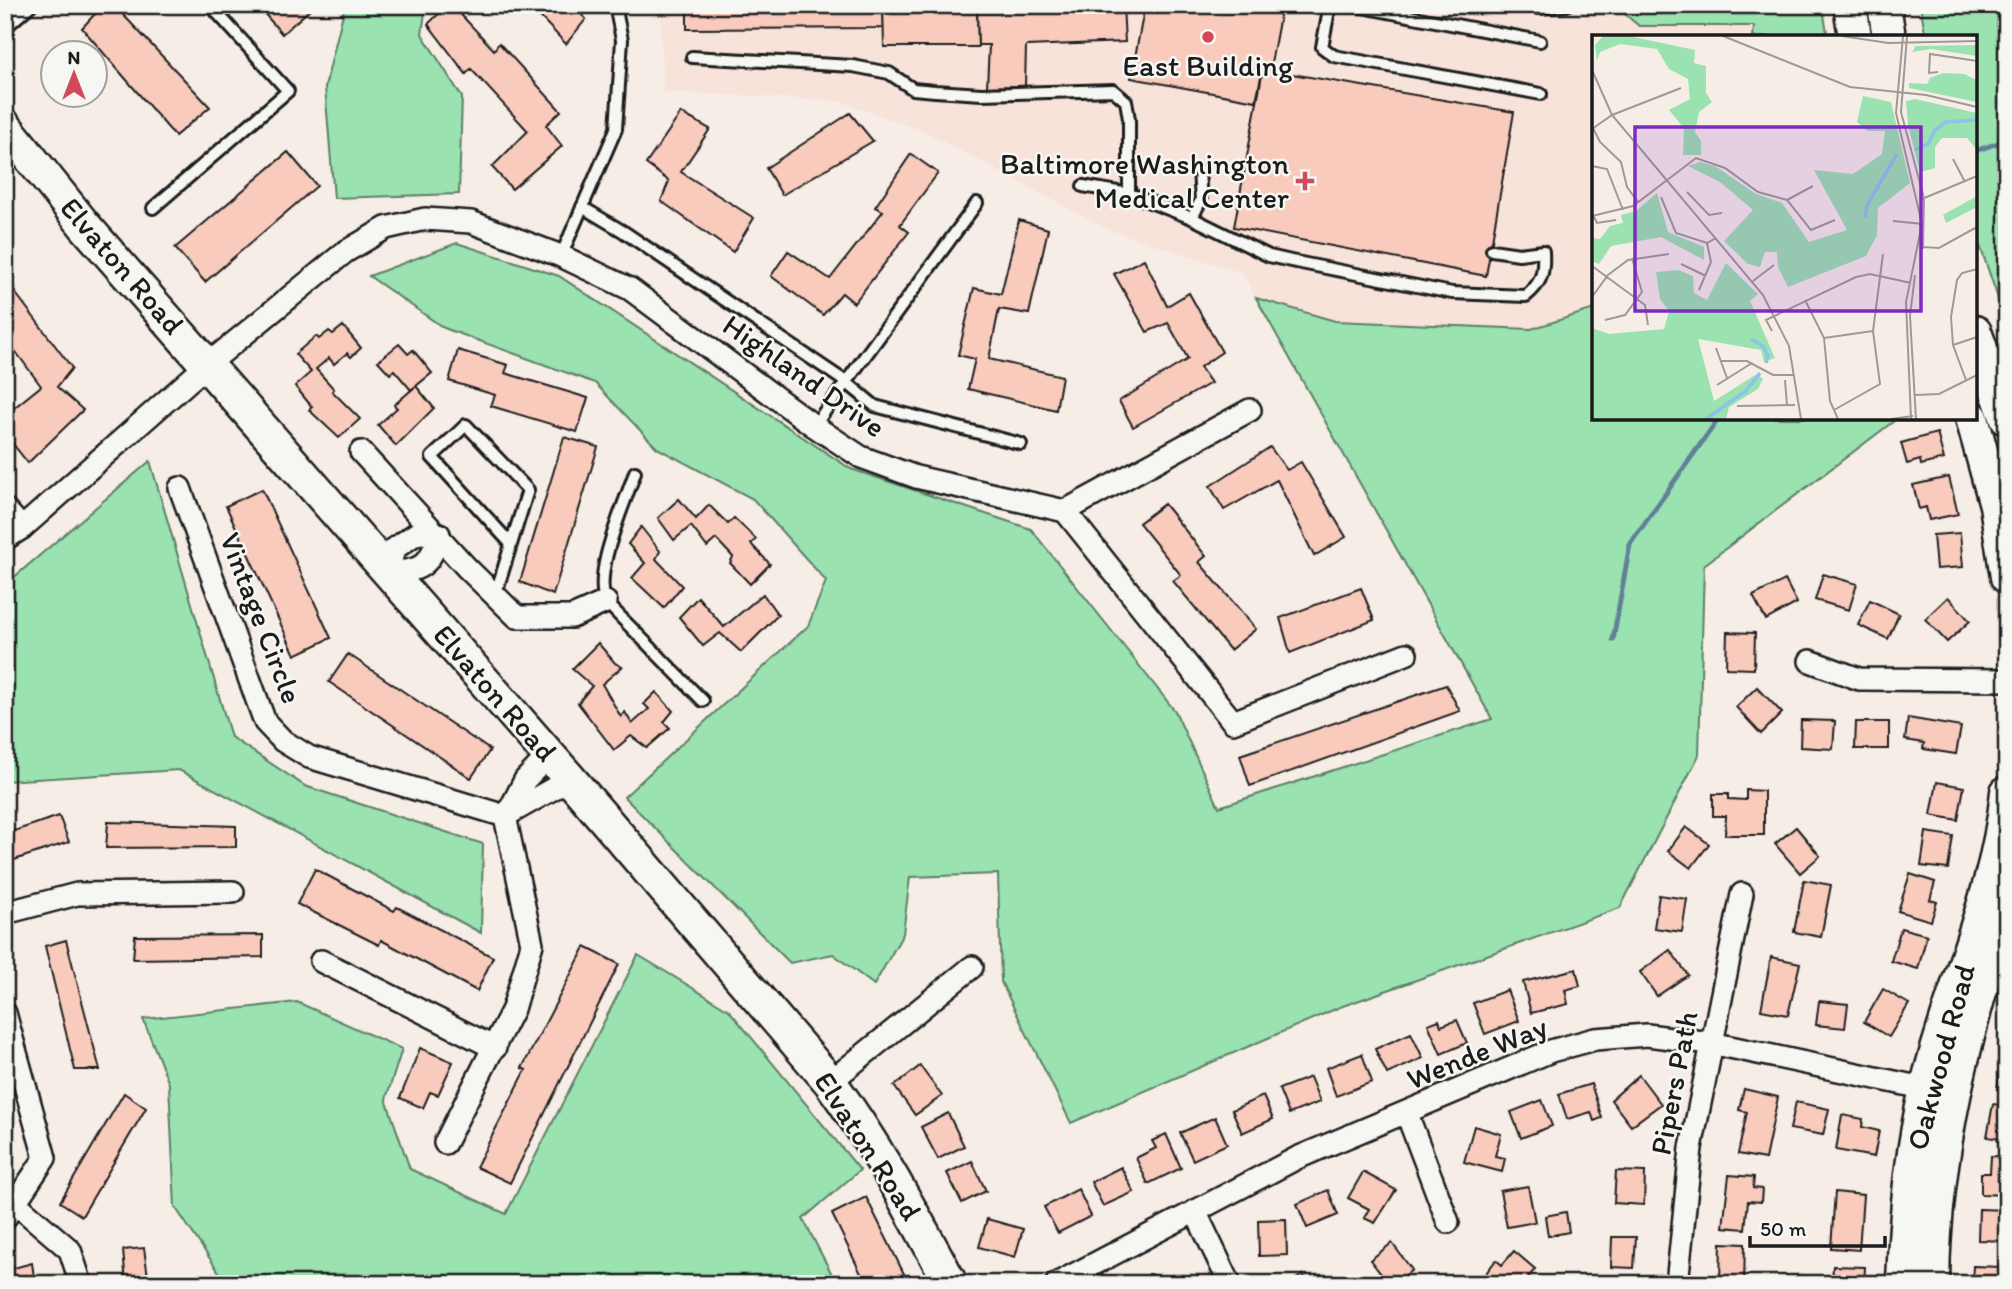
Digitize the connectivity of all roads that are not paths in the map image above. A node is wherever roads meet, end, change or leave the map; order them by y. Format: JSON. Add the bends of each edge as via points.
{"nodes":[{"id":1,"x":31,"y":5,"type":"edge"},
{"id":2,"x":210,"y":5,"type":"edge"},
{"id":3,"x":615,"y":5,"type":"edge"},
{"id":4,"x":1330,"y":5,"type":"edge"},
{"id":5,"x":1351,"y":5,"type":"edge"},
{"id":6,"x":1567,"y":5,"type":"edge"},
{"id":7,"x":1850,"y":5,"type":"edge"},
{"id":8,"x":1884,"y":5,"type":"edge"},
{"id":9,"x":1539,"y":8,"type":"dead end"},
{"id":10,"x":5,"y":28,"type":"edge"},
{"id":11,"x":1855,"y":35,"type":"edge"},
{"id":12,"x":1889,"y":35,"type":"edge"},
{"id":13,"x":1539,"y":41,"type":"dead end"},
{"id":14,"x":692,"y":57,"type":"dead end"},
{"id":15,"x":1541,"y":94,"type":"dead end"},
{"id":16,"x":5,"y":126,"type":"edge"},
{"id":17,"x":1199,"y":171,"type":"dead end"},
{"id":18,"x":1083,"y":186,"type":"dead end"},
{"id":19,"x":1129,"y":194,"type":"junction"},
{"id":20,"x":977,"y":203,"type":"dead end"},
{"id":21,"x":582,"y":207,"type":"junction"},
{"id":22,"x":153,"y":208,"type":"dead end"},
{"id":23,"x":1192,"y":218,"type":"junction"},
{"id":24,"x":1492,"y":250,"type":"dead end"},
{"id":25,"x":561,"y":256,"type":"junction"},
{"id":26,"x":1977,"y":340,"type":"edge"},
{"id":27,"x":208,"y":364,"type":"junction"},
{"id":28,"x":846,"y":382,"type":"junction"},
{"id":29,"x":1250,"y":410,"type":"dead end"},
{"id":30,"x":1994,"y":411,"type":"edge"},
{"id":31,"x":1973,"y":420,"type":"edge"},
{"id":32,"x":814,"y":426,"type":"junction"},
{"id":33,"x":1021,"y":443,"type":"dead end"},
{"id":34,"x":361,"y":452,"type":"dead end"},
{"id":35,"x":635,"y":472,"type":"dead end"},
{"id":36,"x":180,"y":488,"type":"dead end"},
{"id":37,"x":2001,"y":504,"type":"edge"},
{"id":38,"x":5,"y":509,"type":"edge"},
{"id":39,"x":1065,"y":510,"type":"junction"},
{"id":40,"x":14,"y":533,"type":"edge"},
{"id":41,"x":439,"y":534,"type":"junction"},
{"id":42,"x":511,"y":544,"type":"junction"},
{"id":43,"x":387,"y":572,"type":"junction"},
{"id":44,"x":2007,"y":577,"type":"edge"},
{"id":45,"x":495,"y":596,"type":"junction"},
{"id":46,"x":606,"y":603,"type":"junction"},
{"id":47,"x":1406,"y":654,"type":"dead end"},
{"id":48,"x":1810,"y":661,"type":"dead end"},
{"id":49,"x":2007,"y":681,"type":"edge"},
{"id":50,"x":703,"y":701,"type":"dead end"},
{"id":51,"x":549,"y":755,"type":"junction"},
{"id":52,"x":570,"y":779,"type":"junction"},
{"id":53,"x":2007,"y":792,"type":"edge"},
{"id":54,"x":506,"y":816,"type":"junction"},
{"id":55,"x":2004,"y":842,"type":"edge"},
{"id":56,"x":233,"y":892,"type":"dead end"},
{"id":57,"x":1742,"y":894,"type":"dead end"},
{"id":58,"x":2007,"y":904,"type":"edge"},
{"id":59,"x":5,"y":913,"type":"edge"},
{"id":60,"x":321,"y":961,"type":"dead end"},
{"id":61,"x":972,"y":967,"type":"dead end"},
{"id":62,"x":5,"y":1013,"type":"edge"},
{"id":63,"x":1711,"y":1043,"type":"junction"},
{"id":64,"x":495,"y":1048,"type":"junction"},
{"id":65,"x":830,"y":1082,"type":"junction"},
{"id":66,"x":1939,"y":1092,"type":"junction"},
{"id":67,"x":1407,"y":1114,"type":"junction"},
{"id":68,"x":445,"y":1143,"type":"dead end"},
{"id":69,"x":9,"y":1205,"type":"edge"},
{"id":70,"x":1195,"y":1211,"type":"junction"},
{"id":71,"x":1448,"y":1222,"type":"dead end"},
{"id":72,"x":81,"y":1284,"type":"edge"},
{"id":73,"x":951,"y":1284,"type":"edge"},
{"id":74,"x":1056,"y":1284,"type":"edge"},
{"id":75,"x":1230,"y":1284,"type":"edge"},
{"id":76,"x":1677,"y":1284,"type":"edge"},
{"id":77,"x":1903,"y":1284,"type":"edge"},
{"id":78,"x":1933,"y":1284,"type":"edge"}],
"edges":[{"from":1,"to":10,"type":"lane"},
{"from":2,"to":22,"type":"lane","via":[[288,91]]},
{"from":3,"to":21,"type":"lane","via":[[622,40],[616,129]]},
{"from":4,"to":15,"type":"lane","via":[[1322,47],[1334,56]]},
{"from":5,"to":13,"type":"lane"},
{"from":6,"to":9,"type":"lane"},
{"from":7,"to":11,"type":"street"},
{"from":8,"to":12,"type":"street"},
{"from":14,"to":19,"type":"lane","via":[[853,66],[889,73],[914,89],[982,94],[1113,90],[1126,101],[1129,119]]},
{"from":16,"to":27,"type":"street","name":"Elvaton Road","via":[[85,226]]},
{"from":17,"to":23,"type":"lane","via":[[1201,200]]},
{"from":18,"to":19,"type":"lane"},
{"from":19,"to":23,"type":"lane"},
{"from":20,"to":28,"type":"lane"},
{"from":21,"to":25,"type":"lane"},
{"from":21,"to":28,"type":"lane"},
{"from":23,"to":24,"type":"lane","via":[[1269,256],[1451,293],[1526,296],[1538,287],[1544,273],[1543,251]]},
{"from":25,"to":27,"type":"street","name":"Highland Drive","via":[[471,222],[425,219],[386,228],[345,252]]},
{"from":25,"to":32,"type":"street","name":"Highland Drive","via":[[631,289]]},
{"from":26,"to":30,"type":"street"},
{"from":27,"to":40,"type":"street","name":"Highland Drive"},
{"from":27,"to":43,"type":"street","name":"Elvaton Road"},
{"from":28,"to":32,"type":"lane"},
{"from":28,"to":33,"type":"lane","via":[[875,406]]},
{"from":29,"to":39,"type":"street"},
{"from":31,"to":37,"type":"street"},
{"from":32,"to":39,"type":"street","name":"Highland Drive","via":[[860,457],[916,477]]},
{"from":34,"to":41,"type":"street"},
{"from":35,"to":46,"type":"lane","via":[[602,575]]},
{"from":36,"to":54,"type":"street","name":"Vintage Circle","via":[[265,722],[283,741],[309,757]]},
{"from":37,"to":44,"type":"street"},
{"from":38,"to":40,"type":"street"},
{"from":39,"to":47,"type":"street","via":[[1233,722]]},
{"from":41,"to":43,"type":"street","via":[[433,556],[413,572]]},
{"from":41,"to":45,"type":"street"},
{"from":42,"to":42,"type":"lane","via":[[432,457],[466,425],[528,490]]},
{"from":42,"to":45,"type":"lane"},
{"from":43,"to":51,"type":"street","name":"Elvaton Road"},
{"from":45,"to":46,"type":"street","via":[[517,617],[546,619],[572,617]]},
{"from":46,"to":50,"type":"lane"},
{"from":48,"to":49,"type":"street","via":[[1858,679]]},
{"from":51,"to":52,"type":"street","name":"Elvaton Road"},
{"from":51,"to":54,"type":"street","via":[[525,780]]},
{"from":52,"to":54,"type":"street"},
{"from":52,"to":65,"type":"street","name":"Elvaton Road"},
{"from":53,"to":55,"type":"street","name":"Oakwood Road"},
{"from":54,"to":64,"type":"street","via":[[532,944],[524,980]]},
{"from":55,"to":66,"type":"street","name":"Oakwood Road"},
{"from":56,"to":59,"type":"street","via":[[77,894]]},
{"from":57,"to":63,"type":"street","name":"Pipers Path"},
{"from":58,"to":66,"type":"street","name":"Oakwood Road","via":[[1967,1035]]},
{"from":60,"to":64,"type":"street"},
{"from":61,"to":65,"type":"street"},
{"from":62,"to":69,"type":"street","via":[[45,1158]]},
{"from":63,"to":66,"type":"street","name":"Wende Way"},
{"from":63,"to":67,"type":"street","name":"Wende Way","via":[[1647,1035],[1595,1040],[1551,1051]]},
{"from":63,"to":76,"type":"street","name":"Pipers Path","via":[[1691,1148]]},
{"from":64,"to":68,"type":"street"},
{"from":65,"to":73,"type":"street","name":"Elvaton Road","via":[[895,1181]]},
{"from":66,"to":77,"type":"street","name":"Oakwood Road","via":[[1905,1227]]},
{"from":66,"to":78,"type":"street","name":"Oakwood Road"},
{"from":67,"to":70,"type":"street","name":"Wende Way","via":[[1297,1158]]},
{"from":67,"to":71,"type":"street"},
{"from":69,"to":72,"type":"street","via":[[70,1250]]},
{"from":70,"to":74,"type":"street","name":"Wende Way"},
{"from":70,"to":75,"type":"street"}]}
